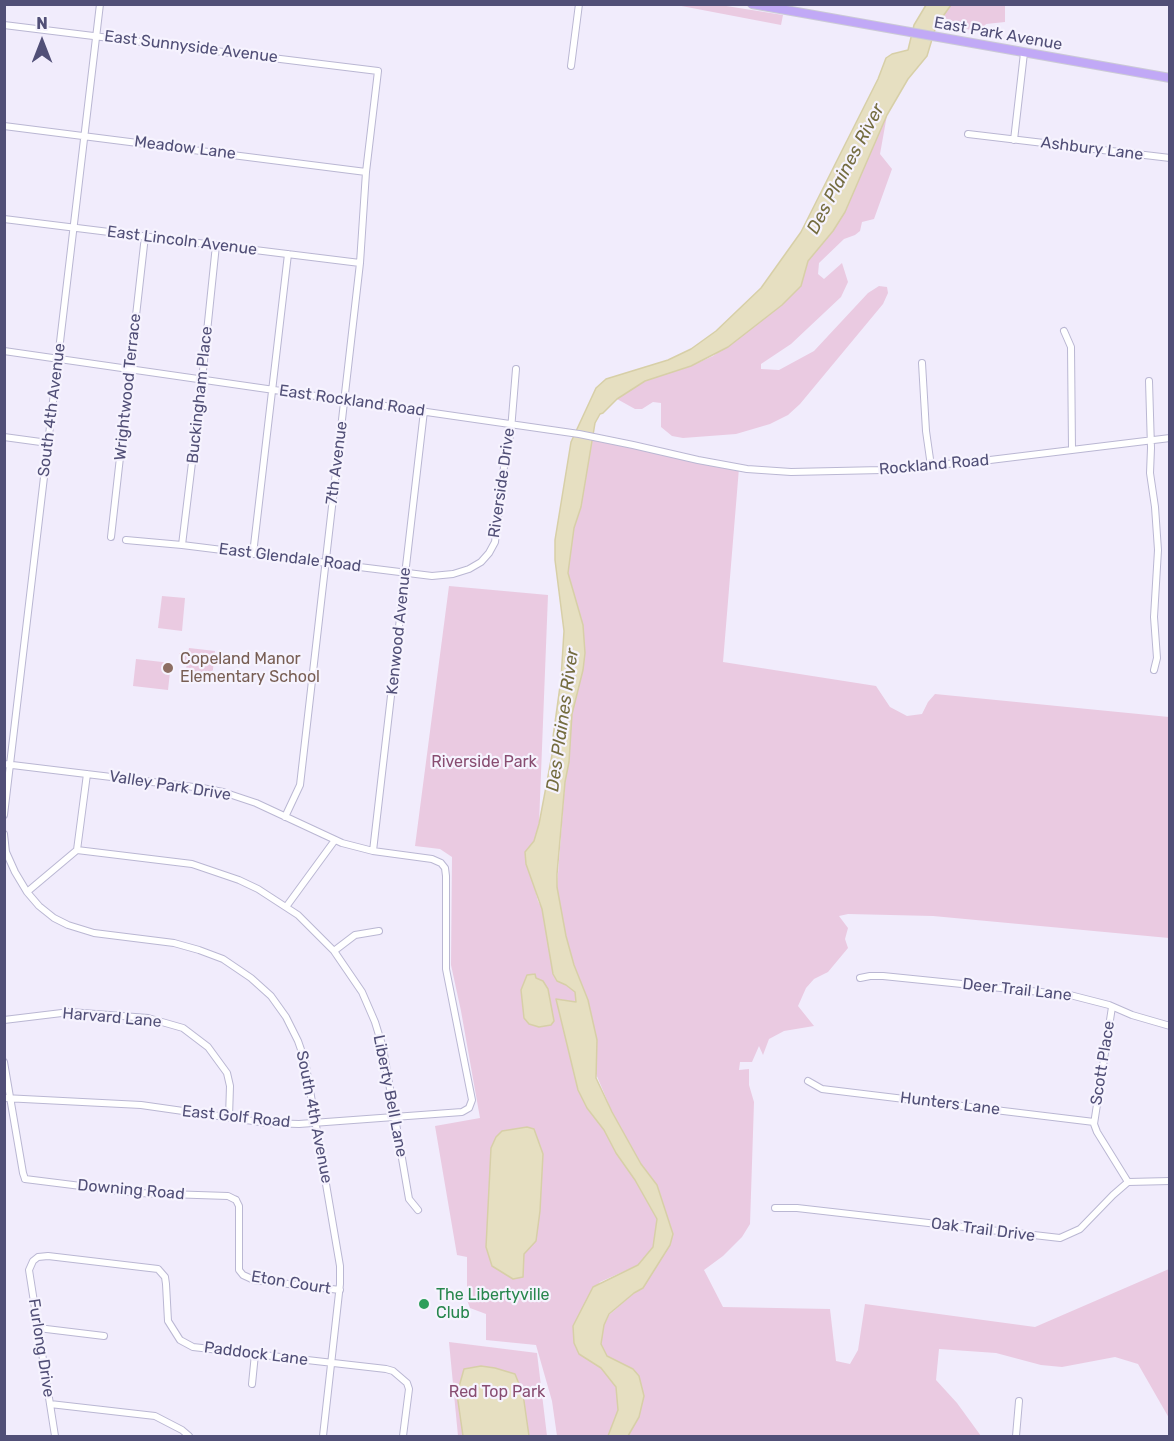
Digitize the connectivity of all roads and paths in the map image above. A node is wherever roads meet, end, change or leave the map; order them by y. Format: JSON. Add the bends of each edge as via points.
{"nodes":[{"id":1,"x":100,"y":4,"type":"edge"},
{"id":2,"x":579,"y":4,"type":"edge"},
{"id":3,"x":752,"y":4,"type":"edge"},
{"id":4,"x":791,"y":8,"type":"edge"},
{"id":5,"x":4,"y":25,"type":"edge"},
{"id":6,"x":97,"y":35,"type":"junction"},
{"id":7,"x":1024,"y":53,"type":"junction"},
{"id":8,"x":571,"y":66,"type":"dead end"},
{"id":9,"x":378,"y":71,"type":"joint"},
{"id":10,"x":1170,"y":78,"type":"edge"},
{"id":11,"x":4,"y":126,"type":"edge"},
{"id":12,"x":968,"y":134,"type":"dead end"},
{"id":13,"x":84,"y":135,"type":"junction"},
{"id":14,"x":1014,"y":140,"type":"junction"},
{"id":15,"x":1170,"y":158,"type":"edge"},
{"id":16,"x":366,"y":172,"type":"junction"},
{"id":17,"x":4,"y":219,"type":"edge"},
{"id":18,"x":73,"y":227,"type":"junction"},
{"id":19,"x":145,"y":236,"type":"junction"},
{"id":20,"x":216,"y":245,"type":"junction"},
{"id":21,"x":288,"y":254,"type":"junction"},
{"id":22,"x":360,"y":263,"type":"junction"},
{"id":23,"x":1064,"y":331,"type":"dead end"},
{"id":24,"x":4,"y":351,"type":"edge"},
{"id":25,"x":58,"y":358,"type":"junction"},
{"id":26,"x":922,"y":363,"type":"dead end"},
{"id":27,"x":516,"y":369,"type":"dead end"},
{"id":28,"x":131,"y":370,"type":"junction"},
{"id":29,"x":202,"y":380,"type":"junction"},
{"id":30,"x":1149,"y":381,"type":"dead end"},
{"id":31,"x":272,"y":389,"type":"junction"},
{"id":32,"x":344,"y":400,"type":"junction"},
{"id":33,"x":424,"y":411,"type":"junction"},
{"id":34,"x":510,"y":424,"type":"junction"},
{"id":35,"x":4,"y":437,"type":"edge"},
{"id":36,"x":1170,"y":438,"type":"edge"},
{"id":37,"x":1150,"y":440,"type":"junction"},
{"id":38,"x":48,"y":443,"type":"junction"},
{"id":39,"x":1072,"y":450,"type":"junction"},
{"id":40,"x":698,"y":460,"type":"joint"},
{"id":41,"x":931,"y":466,"type":"junction"},
{"id":42,"x":111,"y":537,"type":"dead end"},
{"id":43,"x":126,"y":540,"type":"dead end"},
{"id":44,"x":183,"y":545,"type":"junction"},
{"id":45,"x":253,"y":554,"type":"junction"},
{"id":46,"x":326,"y":563,"type":"junction"},
{"id":47,"x":406,"y":573,"type":"junction"},
{"id":48,"x":453,"y":574,"type":"joint"},
{"id":49,"x":1154,"y":670,"type":"dead end"},
{"id":50,"x":7,"y":765,"type":"edge"},
{"id":51,"x":87,"y":774,"type":"junction"},
{"id":52,"x":4,"y":815,"type":"edge"},
{"id":53,"x":285,"y":817,"type":"junction"},
{"id":54,"x":4,"y":834,"type":"edge"},
{"id":55,"x":335,"y":840,"type":"junction"},
{"id":56,"x":77,"y":850,"type":"junction"},
{"id":57,"x":374,"y":851,"type":"junction"},
{"id":58,"x":27,"y":892,"type":"junction"},
{"id":59,"x":286,"y":907,"type":"junction"},
{"id":60,"x":379,"y":931,"type":"dead end"},
{"id":61,"x":334,"y":951,"type":"junction"},
{"id":62,"x":860,"y":978,"type":"dead end"},
{"id":63,"x":1113,"y":1007,"type":"junction"},
{"id":64,"x":4,"y":1020,"type":"edge"},
{"id":65,"x":1170,"y":1026,"type":"edge"},
{"id":66,"x":4,"y":1062,"type":"edge"},
{"id":67,"x":467,"y":1075,"type":"joint"},
{"id":68,"x":808,"y":1081,"type":"dead end"},
{"id":69,"x":8,"y":1099,"type":"edge"},
{"id":70,"x":229,"y":1117,"type":"junction"},
{"id":71,"x":395,"y":1117,"type":"junction"},
{"id":72,"x":1095,"y":1122,"type":"junction"},
{"id":73,"x":317,"y":1123,"type":"junction"},
{"id":74,"x":1170,"y":1181,"type":"edge"},
{"id":75,"x":1128,"y":1182,"type":"junction"},
{"id":76,"x":775,"y":1208,"type":"dead end"},
{"id":77,"x":418,"y":1210,"type":"dead end"},
{"id":78,"x":33,"y":1261,"type":"joint"},
{"id":79,"x":243,"y":1275,"type":"joint"},
{"id":80,"x":340,"y":1290,"type":"junction"},
{"id":81,"x":38,"y":1328,"type":"junction"},
{"id":82,"x":104,"y":1336,"type":"dead end"},
{"id":83,"x":255,"y":1354,"type":"junction"},
{"id":84,"x":331,"y":1363,"type":"junction"},
{"id":85,"x":252,"y":1384,"type":"dead end"},
{"id":86,"x":1018,"y":1401,"type":"dead end"},
{"id":87,"x":50,"y":1404,"type":"junction"},
{"id":88,"x":55,"y":1437,"type":"edge"},
{"id":89,"x":189,"y":1437,"type":"edge"},
{"id":90,"x":323,"y":1437,"type":"edge"},
{"id":91,"x":403,"y":1437,"type":"edge"},
{"id":92,"x":1016,"y":1437,"type":"edge"}],
"edges":[{"from":1,"to":6,"type":"street","name":"South 4th Avenue"},
{"from":2,"to":8,"type":"street"},
{"from":3,"to":4,"type":"main road","name":"East Park Avenue"},
{"from":4,"to":7,"type":"main road","name":"East Park Avenue"},
{"from":5,"to":6,"type":"street","name":"East Sunnyside Avenue"},
{"from":6,"to":9,"type":"street","name":"East Sunnyside Avenue"},
{"from":6,"to":13,"type":"street","name":"South 4th Avenue"},
{"from":7,"to":10,"type":"main road","name":"East Park Avenue"},
{"from":7,"to":14,"type":"street"},
{"from":9,"to":16,"type":"street","name":"7th Avenue"},
{"from":11,"to":13,"type":"street","name":"Meadow Lane"},
{"from":12,"to":14,"type":"street","name":"Ashbury Lane"},
{"from":13,"to":16,"type":"street","name":"Meadow Lane"},
{"from":13,"to":18,"type":"street","name":"South 4th Avenue"},
{"from":14,"to":15,"type":"street","name":"Ashbury Lane"},
{"from":16,"to":22,"type":"street","name":"7th Avenue"},
{"from":17,"to":18,"type":"street","name":"East Lincoln Avenue"},
{"from":18,"to":19,"type":"street","name":"East Lincoln Avenue"},
{"from":18,"to":25,"type":"street","name":"South 4th Avenue"},
{"from":19,"to":20,"type":"street","name":"East Lincoln Avenue"},
{"from":19,"to":28,"type":"street","name":"Wrightwood Terrace"},
{"from":20,"to":21,"type":"street","name":"East Lincoln Avenue"},
{"from":20,"to":29,"type":"street","name":"Buckingham Place"},
{"from":21,"to":22,"type":"street","name":"East Lincoln Avenue"},
{"from":21,"to":31,"type":"street"},
{"from":22,"to":32,"type":"street","name":"7th Avenue"},
{"from":23,"to":39,"type":"street","via":[[1071,347]]},
{"from":24,"to":25,"type":"street","name":"East Rockland Road"},
{"from":25,"to":28,"type":"street","name":"East Rockland Road"},
{"from":25,"to":38,"type":"street","name":"South 4th Avenue"},
{"from":26,"to":41,"type":"street"},
{"from":27,"to":34,"type":"street","name":"Riverside Drive"},
{"from":28,"to":29,"type":"street","name":"East Rockland Road"},
{"from":28,"to":42,"type":"street","name":"Wrightwood Terrace"},
{"from":29,"to":31,"type":"street","name":"East Rockland Road"},
{"from":29,"to":44,"type":"street","name":"Buckingham Place"},
{"from":30,"to":37,"type":"street"},
{"from":31,"to":32,"type":"street","name":"East Rockland Road"},
{"from":31,"to":45,"type":"street"},
{"from":32,"to":33,"type":"street","name":"East Rockland Road"},
{"from":32,"to":46,"type":"street","name":"7th Avenue"},
{"from":33,"to":34,"type":"street","name":"East Rockland Road"},
{"from":33,"to":47,"type":"street","name":"Kenwood Avenue"},
{"from":34,"to":40,"type":"street","name":"East Rockland Road","via":[[607,439]]},
{"from":34,"to":48,"type":"street","name":"Riverside Drive","via":[[495,542],[481,562]]},
{"from":35,"to":38,"type":"street"},
{"from":36,"to":37,"type":"street","name":"Rockland Road"},
{"from":37,"to":39,"type":"street","name":"Rockland Road"},
{"from":37,"to":49,"type":"street","via":[[1158,550]]},
{"from":38,"to":50,"type":"street","name":"South 4th Avenue"},
{"from":39,"to":41,"type":"street","name":"Rockland Road"},
{"from":40,"to":41,"type":"street","name":"Rockland Road","via":[[791,472]]},
{"from":43,"to":44,"type":"street","name":"East Glendale Road"},
{"from":44,"to":45,"type":"street","name":"East Glendale Road"},
{"from":45,"to":46,"type":"street","name":"East Glendale Road"},
{"from":46,"to":47,"type":"street","name":"East Glendale Road"},
{"from":46,"to":53,"type":"street","name":"7th Avenue","via":[[300,785]]},
{"from":47,"to":48,"type":"street","name":"East Glendale Road"},
{"from":47,"to":57,"type":"street","name":"Kenwood Avenue"},
{"from":50,"to":51,"type":"street","name":"Valley Park Drive"},
{"from":50,"to":52,"type":"street","name":"South 4th Avenue"},
{"from":51,"to":53,"type":"street","name":"Valley Park Drive","via":[[223,792]]},
{"from":51,"to":56,"type":"street"},
{"from":53,"to":55,"type":"street","name":"Valley Park Drive"},
{"from":54,"to":58,"type":"street","name":"South 4th Avenue","via":[[6,852]]},
{"from":55,"to":57,"type":"street","name":"Valley Park Drive"},
{"from":55,"to":59,"type":"street"},
{"from":56,"to":58,"type":"street"},
{"from":56,"to":59,"type":"street","name":"Liberty Bell Lane","via":[[192,864],[239,880]]},
{"from":57,"to":67,"type":"street","name":"Valley Park Drive","via":[[432,859],[445,868],[446,969]]},
{"from":58,"to":73,"type":"street","name":"South 4th Avenue","via":[[39,906],[68,925],[199,950],[223,959],[250,978],[271,996],[298,1041],[306,1061]]},
{"from":59,"to":61,"type":"street","name":"Liberty Bell Lane"},
{"from":60,"to":61,"type":"street","via":[[355,935]]},
{"from":61,"to":71,"type":"street","name":"Liberty Bell Lane","via":[[362,992],[375,1022]]},
{"from":62,"to":63,"type":"street","name":"Deer Trail Lane","via":[[883,976],[1051,993]]},
{"from":63,"to":65,"type":"street","name":"Deer Trail Lane"},
{"from":63,"to":72,"type":"street","name":"Scott Place"},
{"from":64,"to":70,"type":"street","name":"Harvard Lane","via":[[70,1012],[148,1018],[183,1028],[208,1047],[227,1073]]},
{"from":66,"to":69,"type":"street"},
{"from":67,"to":71,"type":"street","name":"East Golf Road","via":[[472,1100],[467,1110]]},
{"from":68,"to":72,"type":"street","name":"Hunters Lane","via":[[822,1089]]},
{"from":69,"to":70,"type":"street","name":"East Golf Road","via":[[141,1105]]},
{"from":69,"to":79,"type":"street","name":"Downing Road","via":[[24,1180],[137,1193],[238,1198],[239,1270]]},
{"from":70,"to":73,"type":"street","name":"East Golf Road","via":[[267,1123]]},
{"from":71,"to":73,"type":"street","name":"East Golf Road"},
{"from":71,"to":77,"type":"street","name":"Liberty Bell Lane","via":[[409,1199]]},
{"from":72,"to":75,"type":"street","name":"Scott Place","via":[[1097,1132]]},
{"from":73,"to":80,"type":"street","name":"South 4th Avenue","via":[[339,1251]]},
{"from":74,"to":75,"type":"street"},
{"from":75,"to":76,"type":"street","name":"Oak Trail Drive","via":[[1080,1229],[1060,1238]]},
{"from":78,"to":81,"type":"street","name":"Furlong Drive","via":[[29,1270]]},
{"from":78,"to":83,"type":"street","name":"Paddock Lane","via":[[48,1256],[158,1269],[165,1277],[168,1321],[180,1340],[193,1347]]},
{"from":79,"to":80,"type":"street","name":"Eton Court","via":[[254,1280]]},
{"from":80,"to":84,"type":"street","name":"South 4th Avenue"},
{"from":81,"to":82,"type":"street"},
{"from":81,"to":87,"type":"street","name":"Furlong Drive"},
{"from":83,"to":84,"type":"street","name":"Paddock Lane"},
{"from":83,"to":85,"type":"street"},
{"from":84,"to":90,"type":"street","name":"South 4th Avenue"},
{"from":84,"to":91,"type":"street","name":"Paddock Lane","via":[[386,1369],[401,1376],[407,1383],[409,1397]]},
{"from":86,"to":92,"type":"street"},
{"from":87,"to":88,"type":"street","name":"Furlong Drive"},
{"from":87,"to":89,"type":"street","via":[[155,1416]]}]}
